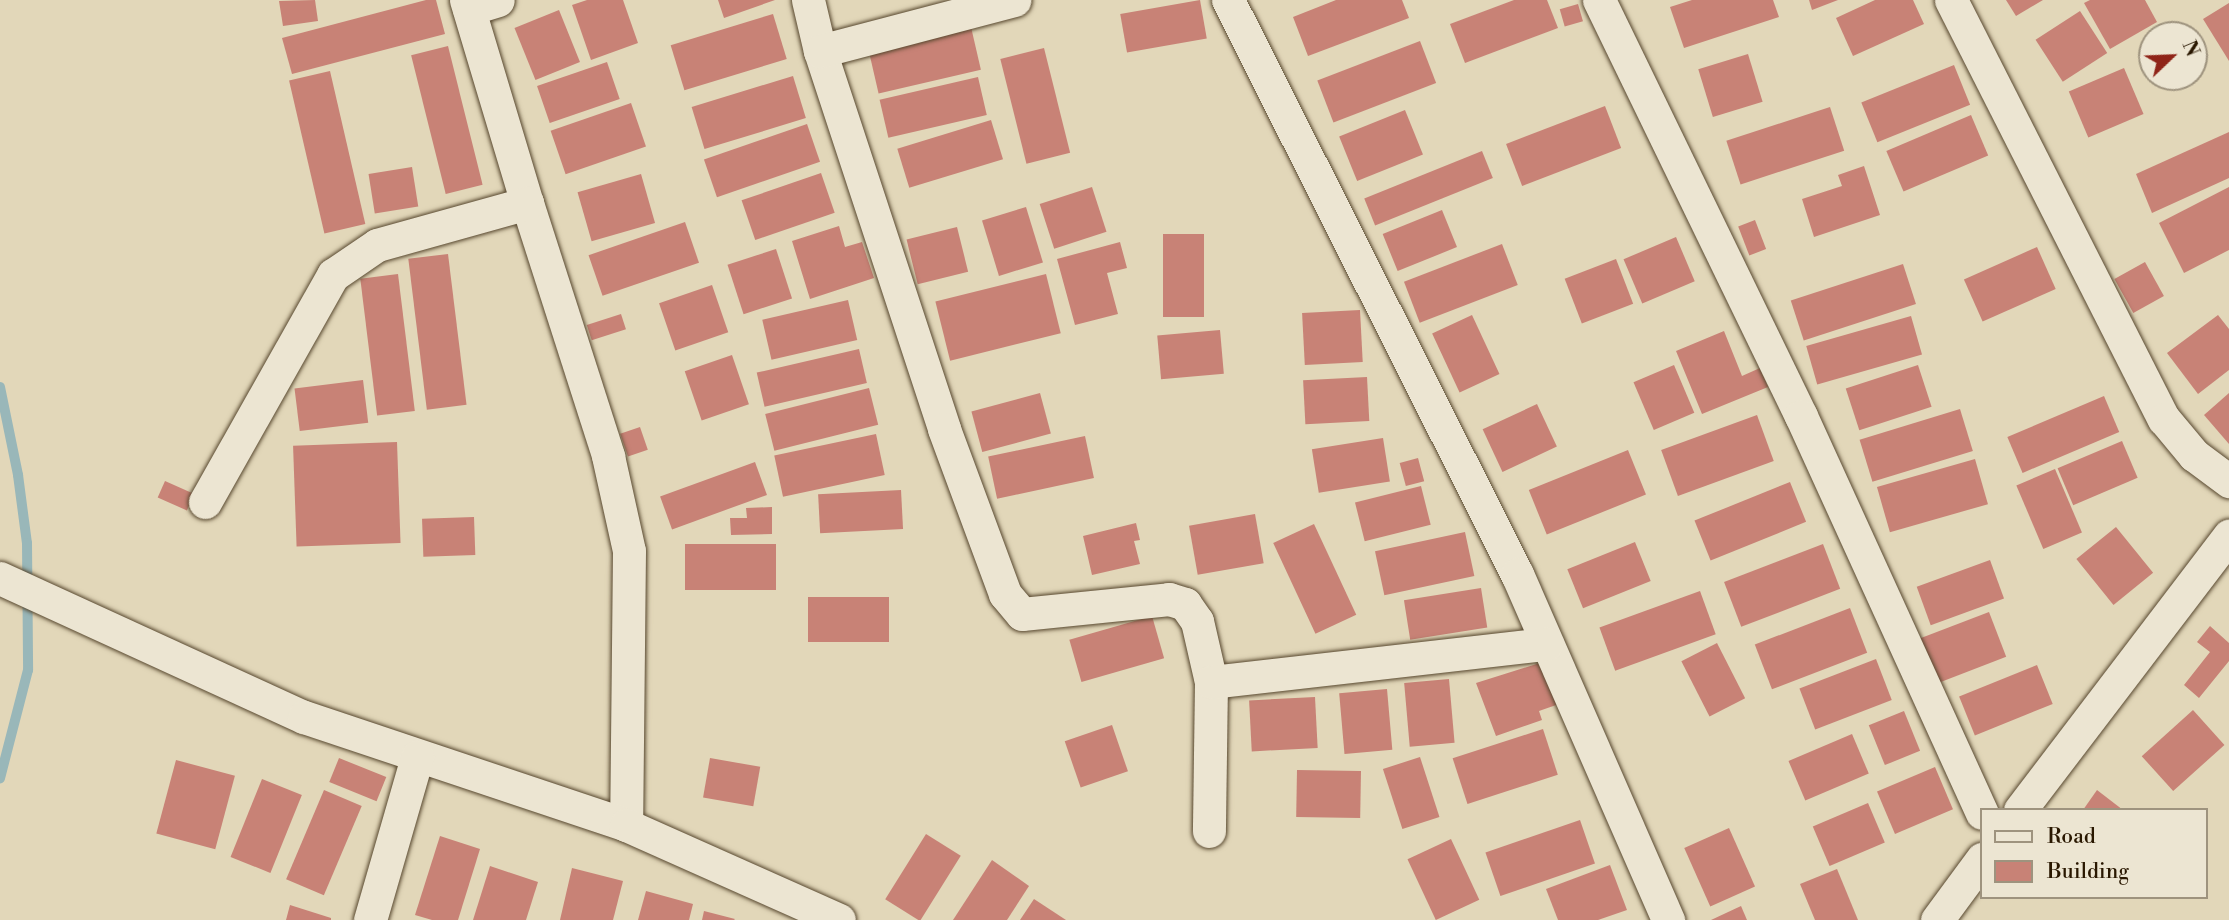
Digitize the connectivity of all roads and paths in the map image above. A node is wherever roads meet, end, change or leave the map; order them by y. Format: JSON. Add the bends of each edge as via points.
{"nodes":[{"id":1,"x":808,"y":0,"type":"edge"},
{"id":2,"x":1014,"y":0,"type":"edge"},
{"id":3,"x":1228,"y":0,"type":"edge"},
{"id":4,"x":1599,"y":0,"type":"edge"},
{"id":5,"x":1951,"y":0,"type":"edge"},
{"id":6,"x":478,"y":3,"type":"edge"},
{"id":7,"x":820,"y":51,"type":"junction"},
{"id":8,"x":527,"y":203,"type":"junction"},
{"id":9,"x":2229,"y":481,"type":"edge"},
{"id":10,"x":205,"y":502,"type":"dead end"},
{"id":11,"x":2229,"y":536,"type":"edge"},
{"id":12,"x":2,"y":579,"type":"edge"},
{"id":13,"x":1547,"y":644,"type":"junction"},
{"id":14,"x":1211,"y":682,"type":"junction"},
{"id":15,"x":417,"y":757,"type":"junction"},
{"id":16,"x":2022,"y":808,"type":"edge"},
{"id":17,"x":1980,"y":809,"type":"edge"},
{"id":18,"x":626,"y":825,"type":"junction"},
{"id":19,"x":1209,"y":831,"type":"dead end"},
{"id":20,"x":1980,"y":862,"type":"edge"},
{"id":21,"x":370,"y":920,"type":"edge"},
{"id":22,"x":839,"y":920,"type":"edge"},
{"id":23,"x":1668,"y":920,"type":"edge"},
{"id":24,"x":1937,"y":920,"type":"edge"}],
"edges":[{"from":1,"to":7,"type":"street"},
{"from":2,"to":7,"type":"street"},
{"from":3,"to":13,"type":"street","via":[[1517,574]]},
{"from":4,"to":17,"type":"street","via":[[1801,416]]},
{"from":5,"to":9,"type":"street","via":[[2164,419],[2194,455]]},
{"from":6,"to":8,"type":"street"},
{"from":7,"to":14,"type":"street","via":[[944,429],[1004,594],[1022,614],[1169,599],[1185,604],[1197,621]]},
{"from":8,"to":10,"type":"street","via":[[377,245],[333,275]]},
{"from":8,"to":18,"type":"street","via":[[608,456],[629,551]]},
{"from":11,"to":16,"type":"street"},
{"from":12,"to":15,"type":"street","via":[[304,717]]},
{"from":13,"to":14,"type":"street"},
{"from":13,"to":23,"type":"street"},
{"from":14,"to":19,"type":"street"},
{"from":15,"to":18,"type":"street"},
{"from":15,"to":21,"type":"street"},
{"from":18,"to":22,"type":"street"},
{"from":20,"to":24,"type":"street"}]}
